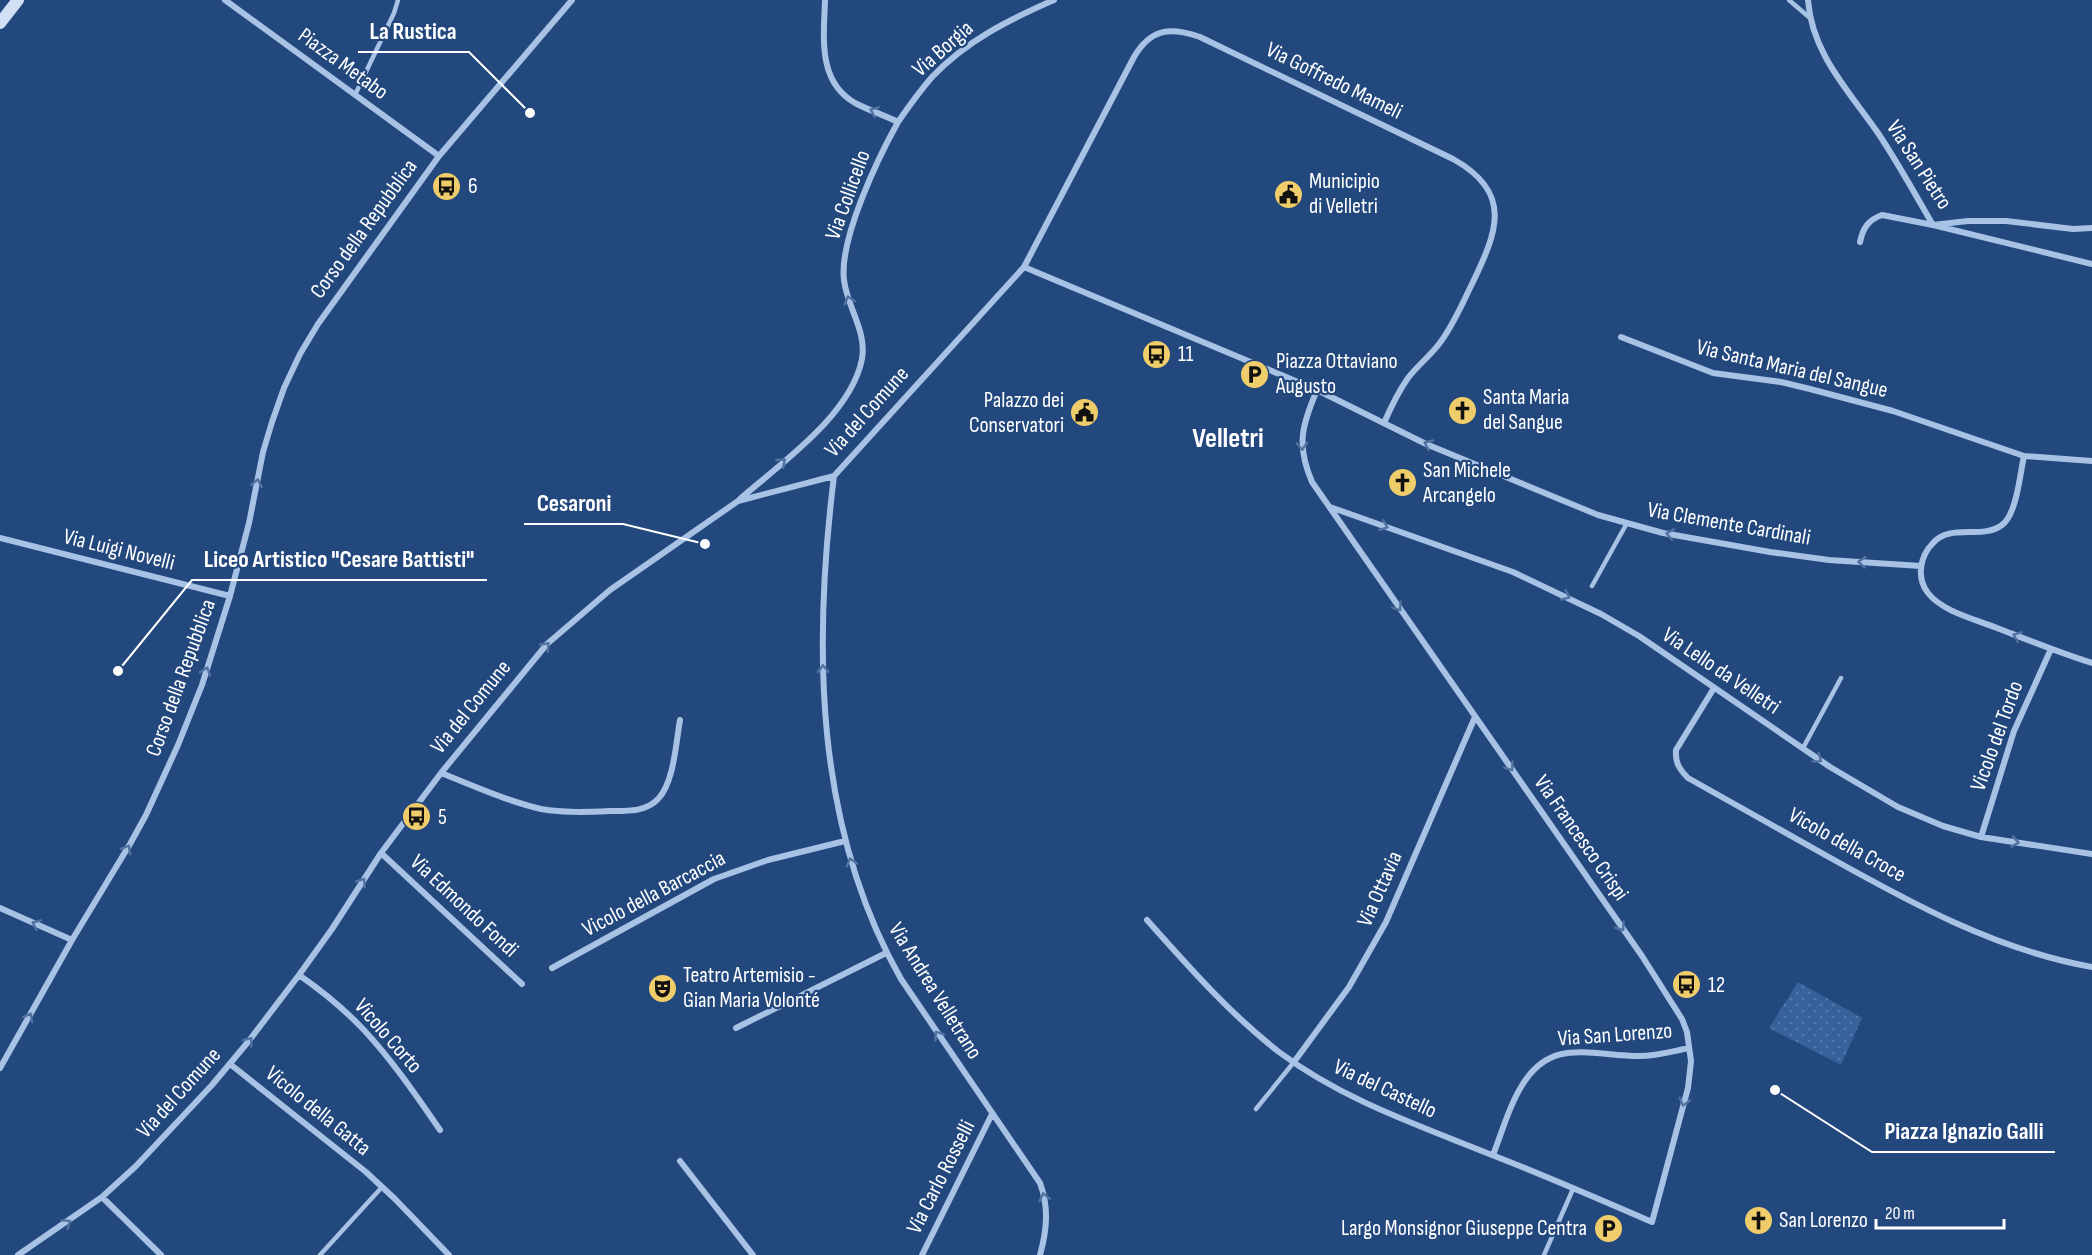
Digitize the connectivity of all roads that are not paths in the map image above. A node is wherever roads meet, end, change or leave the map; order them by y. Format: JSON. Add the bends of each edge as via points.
{"nodes":[{"id":1,"x":18,"y":0,"type":"edge"},
{"id":2,"x":225,"y":0,"type":"edge"},
{"id":3,"x":398,"y":0,"type":"edge"},
{"id":4,"x":572,"y":0,"type":"edge"},
{"id":5,"x":825,"y":0,"type":"edge"},
{"id":6,"x":1054,"y":0,"type":"edge"},
{"id":7,"x":1789,"y":0,"type":"edge"},
{"id":8,"x":1808,"y":0,"type":"edge"},
{"id":9,"x":1810,"y":18,"type":"junction"},
{"id":10,"x":0,"y":22,"type":"edge"},
{"id":11,"x":355,"y":95,"type":"junction"},
{"id":12,"x":898,"y":122,"type":"junction"},
{"id":13,"x":439,"y":156,"type":"junction"},
{"id":14,"x":1933,"y":225,"type":"junction"},
{"id":15,"x":2092,"y":228,"type":"edge"},
{"id":16,"x":1860,"y":242,"type":"dead end"},
{"id":17,"x":2092,"y":264,"type":"edge"},
{"id":18,"x":1024,"y":267,"type":"junction"},
{"id":19,"x":1621,"y":337,"type":"dead end"},
{"id":20,"x":1317,"y":390,"type":"junction"},
{"id":21,"x":1384,"y":423,"type":"junction"},
{"id":22,"x":2024,"y":456,"type":"junction"},
{"id":23,"x":2092,"y":461,"type":"edge"},
{"id":24,"x":834,"y":476,"type":"junction"},
{"id":25,"x":738,"y":501,"type":"junction"},
{"id":26,"x":1329,"y":507,"type":"junction"},
{"id":27,"x":1627,"y":524,"type":"junction"},
{"id":28,"x":0,"y":538,"type":"edge"},
{"id":29,"x":1921,"y":566,"type":"junction"},
{"id":30,"x":1592,"y":586,"type":"dead end"},
{"id":31,"x":230,"y":596,"type":"junction"},
{"id":32,"x":2051,"y":649,"type":"junction"},
{"id":33,"x":2092,"y":663,"type":"edge"},
{"id":34,"x":1842,"y":678,"type":"dead end"},
{"id":35,"x":1714,"y":688,"type":"junction"},
{"id":36,"x":1475,"y":717,"type":"junction"},
{"id":37,"x":680,"y":720,"type":"dead end"},
{"id":38,"x":1803,"y":748,"type":"junction"},
{"id":39,"x":441,"y":773,"type":"junction"},
{"id":40,"x":1981,"y":837,"type":"junction"},
{"id":41,"x":845,"y":841,"type":"junction"},
{"id":42,"x":381,"y":853,"type":"junction"},
{"id":43,"x":2092,"y":854,"type":"edge"},
{"id":44,"x":0,"y":908,"type":"edge"},
{"id":45,"x":1147,"y":920,"type":"dead end"},
{"id":46,"x":72,"y":940,"type":"junction"},
{"id":47,"x":886,"y":953,"type":"junction"},
{"id":48,"x":2092,"y":967,"type":"edge"},
{"id":49,"x":552,"y":968,"type":"dead end"},
{"id":50,"x":299,"y":975,"type":"junction"},
{"id":51,"x":522,"y":984,"type":"dead end"},
{"id":52,"x":736,"y":1028,"type":"dead end"},
{"id":53,"x":1689,"y":1048,"type":"junction"},
{"id":54,"x":1294,"y":1062,"type":"junction"},
{"id":55,"x":230,"y":1064,"type":"junction"},
{"id":56,"x":0,"y":1068,"type":"edge"},
{"id":57,"x":1256,"y":1109,"type":"dead end"},
{"id":58,"x":992,"y":1114,"type":"junction"},
{"id":59,"x":440,"y":1130,"type":"dead end"},
{"id":60,"x":1493,"y":1155,"type":"junction"},
{"id":61,"x":680,"y":1161,"type":"dead end"},
{"id":62,"x":382,"y":1187,"type":"junction"},
{"id":63,"x":1573,"y":1189,"type":"junction"},
{"id":64,"x":102,"y":1197,"type":"junction"},
{"id":65,"x":1652,"y":1222,"type":"joint"},
{"id":66,"x":18,"y":1255,"type":"edge"},
{"id":67,"x":161,"y":1255,"type":"edge"},
{"id":68,"x":320,"y":1255,"type":"edge"},
{"id":69,"x":449,"y":1255,"type":"edge"},
{"id":70,"x":753,"y":1255,"type":"edge"},
{"id":71,"x":922,"y":1255,"type":"edge"},
{"id":72,"x":1040,"y":1255,"type":"edge"},
{"id":73,"x":1544,"y":1255,"type":"edge"}],
"edges":[{"from":1,"to":10,"type":"street"},
{"from":2,"to":11,"type":"street","name":"Piazza Metabo"},
{"from":3,"to":11,"type":"lane"},
{"from":4,"to":13,"type":"street","name":"Corso della Repubblica"},
{"from":12,"to":5,"type":"street","one_way":true,"via":[[853,102],[833,83],[824,56]]},
{"from":6,"to":12,"type":"street","name":"Via Borgia","via":[[997,27],[961,52],[934,75]]},
{"from":7,"to":9,"type":"lane"},
{"from":8,"to":9,"type":"street","name":"Via San Pietro"},
{"from":9,"to":14,"type":"street","name":"Via San Pietro","via":[[1834,73],[1895,159]]},
{"from":11,"to":13,"type":"street","name":"Piazza Metabo"},
{"from":25,"to":12,"type":"street","name":"Via Collicello","one_way":true,"via":[[810,438],[855,380],[863,345],[846,290],[845,253],[873,172]]},
{"from":31,"to":13,"type":"street","name":"Corso della Repubblica","one_way":true,"via":[[263,452],[292,371],[318,324]]},
{"from":14,"to":15,"type":"street","via":[[2006,221]]},
{"from":14,"to":16,"type":"street","via":[[1882,215],[1866,224]]},
{"from":14,"to":17,"type":"street","name":"Via San Pietro"},
{"from":18,"to":20,"type":"street"},
{"from":18,"to":21,"type":"street","name":"Via Goffredo Mameli","via":[[1139,48],[1149,38],[1167,31],[1200,37],[1453,159],[1472,170],[1490,192],[1494,227],[1484,259],[1449,330],[1408,378]]},
{"from":18,"to":24,"type":"street","name":"Via del Comune"},
{"from":19,"to":22,"type":"street","name":"Via Santa Maria del Sangue","via":[[1713,373],[1781,382],[1893,411]]},
{"from":20,"to":21,"type":"street","name":"Via Clemente Cardinali"},
{"from":20,"to":26,"type":"street","one_way":true,"via":[[1303,426],[1302,453],[1312,482]]},
{"from":27,"to":21,"type":"street","name":"Via Clemente Cardinali","one_way":true,"via":[[1450,454]]},
{"from":22,"to":23,"type":"street"},
{"from":22,"to":29,"type":"street","via":[[2014,504],[2002,525],[1992,530],[1939,537]]},
{"from":24,"to":25,"type":"street","name":"Via del Comune"},
{"from":41,"to":24,"type":"street","name":"Via Andrea Velletrano","one_way":true,"via":[[829,754],[823,668],[826,557]]},
{"from":39,"to":25,"type":"street","name":"Via del Comune","one_way":true,"via":[[532,661],[565,627],[610,590]]},
{"from":26,"to":35,"type":"street","name":"Via Lello da Velletri","one_way":true,"via":[[1513,572],[1573,599],[1626,628]]},
{"from":26,"to":36,"type":"street","name":"Via Francesco Crispi","one_way":true},
{"from":29,"to":27,"type":"street","name":"Via Clemente Cardinali","one_way":true,"via":[[1770,552]]},
{"from":27,"to":30,"type":"lane"},
{"from":28,"to":31,"type":"street","name":"Via Luigi Novelli"},
{"from":32,"to":29,"type":"street","one_way":true,"via":[[1940,603],[1923,587]]},
{"from":46,"to":31,"type":"street","name":"Corso della Repubblica","one_way":true,"via":[[130,844],[159,786],[198,695]]},
{"from":32,"to":33,"type":"street"},
{"from":32,"to":40,"type":"street","name":"Vicolo del Tordo","via":[[2014,731]]},
{"from":34,"to":38,"type":"lane"},
{"from":35,"to":38,"type":"street","name":"Via Lello da Velletri"},
{"from":35,"to":48,"type":"street","name":"Vicolo della Croce","via":[[1676,750],[1678,766],[1688,778],[1923,908],[2004,943]]},
{"from":36,"to":53,"type":"street","name":"Via Francesco Crispi","one_way":true,"via":[[1675,1007],[1687,1032]]},
{"from":36,"to":54,"type":"street","name":"Via Ottavia","via":[[1378,937],[1340,1001]]},
{"from":37,"to":39,"type":"street","via":[[664,791],[641,809],[543,809]]},
{"from":38,"to":40,"type":"street","name":"Via Lello da Velletri","one_way":true,"via":[[1898,807]]},
{"from":39,"to":42,"type":"street","name":"Via del Comune"},
{"from":40,"to":43,"type":"street","name":"Via Lello da Velletri","one_way":true},
{"from":47,"to":41,"type":"street","name":"Via Andrea Velletrano","one_way":true},
{"from":41,"to":49,"type":"street","name":"Vicolo della Barcaccia","via":[[768,860],[714,879]]},
{"from":50,"to":42,"type":"street","name":"Via del Comune","one_way":true},
{"from":42,"to":51,"type":"street","name":"Via Edmondo Fondi"},
{"from":46,"to":44,"type":"street","one_way":true},
{"from":45,"to":54,"type":"street","name":"Via del Castello","via":[[1216,997]]},
{"from":56,"to":46,"type":"street","name":"Corso della Repubblica","one_way":true},
{"from":47,"to":52,"type":"street"},
{"from":58,"to":47,"type":"street","name":"Via Andrea Velletrano","one_way":true},
{"from":55,"to":50,"type":"street","name":"Via del Comune","one_way":true},
{"from":50,"to":59,"type":"street","name":"Vicolo Corto","via":[[363,1029]]},
{"from":53,"to":60,"type":"street","name":"Via San Lorenzo","via":[[1650,1056],[1567,1052],[1546,1059],[1522,1086]]},
{"from":53,"to":65,"type":"street","name":"Via Francesco Crispi","one_way":true,"via":[[1688,1088]]},
{"from":54,"to":57,"type":"lane"},
{"from":54,"to":60,"type":"street","name":"Via del Castello","via":[[1369,1105]]},
{"from":55,"to":62,"type":"street","name":"Vicolo della Gatta"},
{"from":55,"to":64,"type":"street","name":"Via del Comune","via":[[149,1153]]},
{"from":58,"to":71,"type":"street","name":"Via Carlo Rosselli"},
{"from":72,"to":58,"type":"street","name":"Via Andrea Velletrano","one_way":true,"via":[[1046,1229],[1044,1193]]},
{"from":60,"to":63,"type":"street","name":"Via del Castello"},
{"from":61,"to":70,"type":"street"},
{"from":62,"to":68,"type":"lane"},
{"from":62,"to":69,"type":"street","name":"Vicolo della Gatta"},
{"from":63,"to":65,"type":"street","name":"Via del Castello"},
{"from":63,"to":73,"type":"lane"},
{"from":66,"to":64,"type":"street","name":"Via del Comune","one_way":true},
{"from":64,"to":67,"type":"street"}]}
